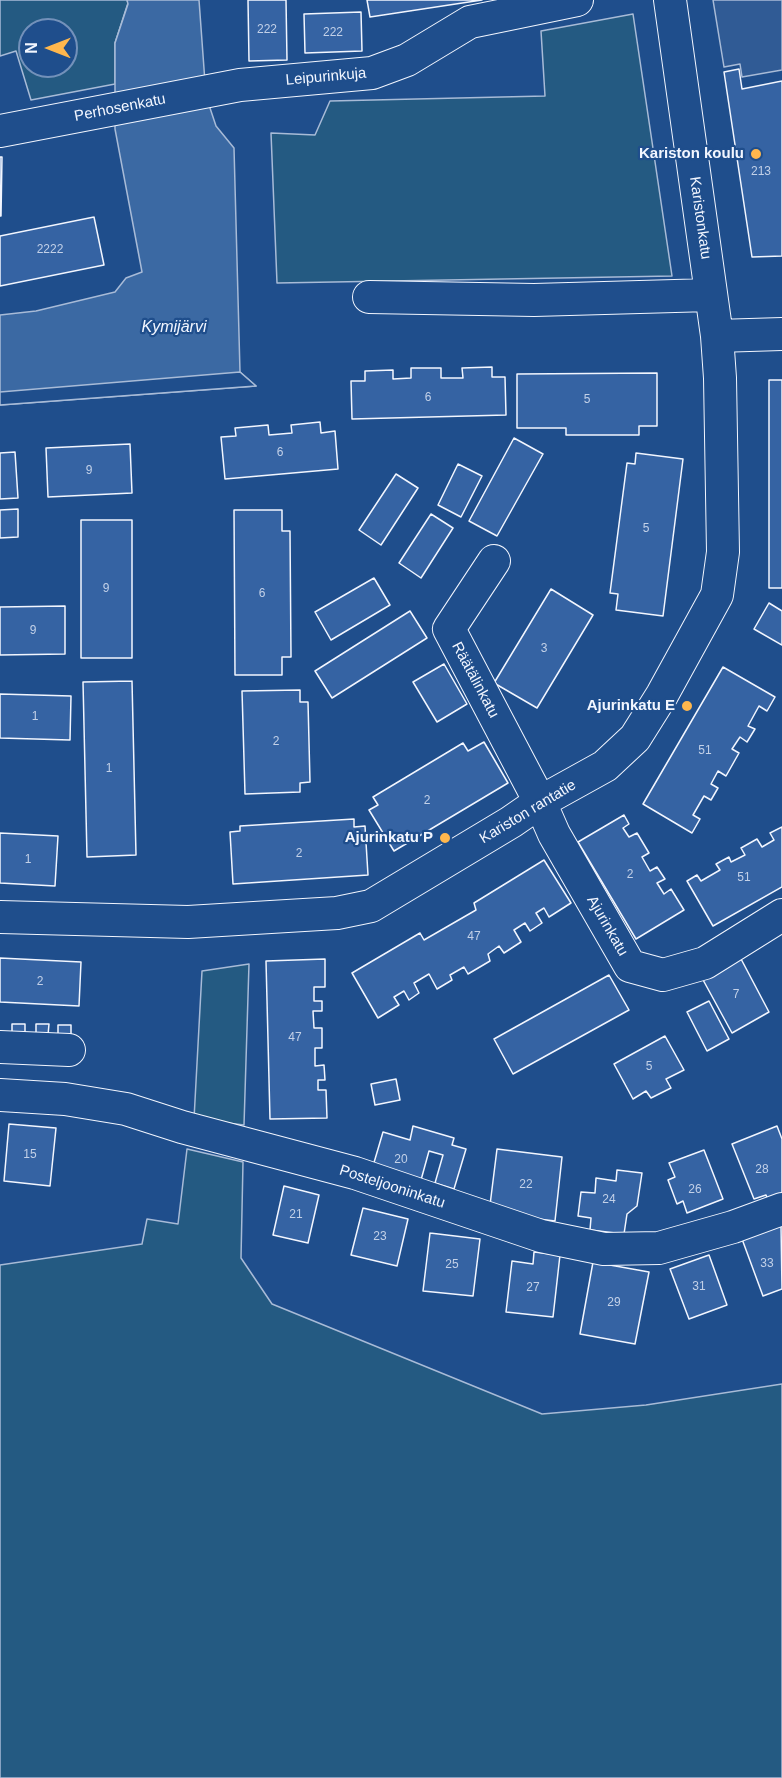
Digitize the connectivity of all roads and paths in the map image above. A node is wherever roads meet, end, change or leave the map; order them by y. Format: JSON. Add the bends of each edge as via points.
{"nodes":[{"id":1,"x":577,"y":0,"type":"edge"},
{"id":2,"x":670,"y":0,"type":"edge"},
{"id":3,"x":240,"y":85,"type":"joint"},
{"id":4,"x":0,"y":131,"type":"edge"},
{"id":5,"x":710,"y":295,"type":"junction"},
{"id":6,"x":369,"y":297,"type":"dead end"},
{"id":7,"x":782,"y":334,"type":"edge"},
{"id":8,"x":717,"y":336,"type":"junction"},
{"id":9,"x":494,"y":561,"type":"dead end"},
{"id":10,"x":540,"y":802,"type":"junction"},
{"id":11,"x":782,"y":915,"type":"edge"},
{"id":12,"x":0,"y":917,"type":"edge"},
{"id":13,"x":0,"y":1047,"type":"edge"},
{"id":14,"x":69,"y":1050,"type":"dead end"},
{"id":15,"x":0,"y":1095,"type":"edge"},
{"id":16,"x":782,"y":1209,"type":"edge"}],
"edges":[{"from":1,"to":3,"type":"street","name":"Leipurinkuja","via":[[470,22],[407,60],[372,73]]},
{"from":2,"to":5,"type":"street","name":"Karistonkatu"},
{"from":3,"to":4,"type":"street","name":"Perhosenkatu"},
{"from":5,"to":6,"type":"street","via":[[534,300]]},
{"from":5,"to":8,"type":"street","name":"Karistonkatu"},
{"from":7,"to":8,"type":"street"},
{"from":8,"to":10,"type":"street","name":"Kariston rantatie","via":[[723,552],[717,595],[635,738],[605,766]]},
{"from":9,"to":10,"type":"street","name":"Räätälinkatu","via":[[449,629]]},
{"from":10,"to":11,"type":"street","name":"Ajurinkatu","via":[[554,834],[630,966],[663,975],[705,963]]},
{"from":10,"to":12,"type":"street","name":"Kariston rantatie","via":[[371,906],[337,913],[188,922]]},
{"from":13,"to":14,"type":"street"},
{"from":15,"to":16,"type":"street","name":"Posteljooninkatu","via":[[65,1099],[126,1109],[355,1173],[541,1236],[604,1249],[659,1248]]}]}
